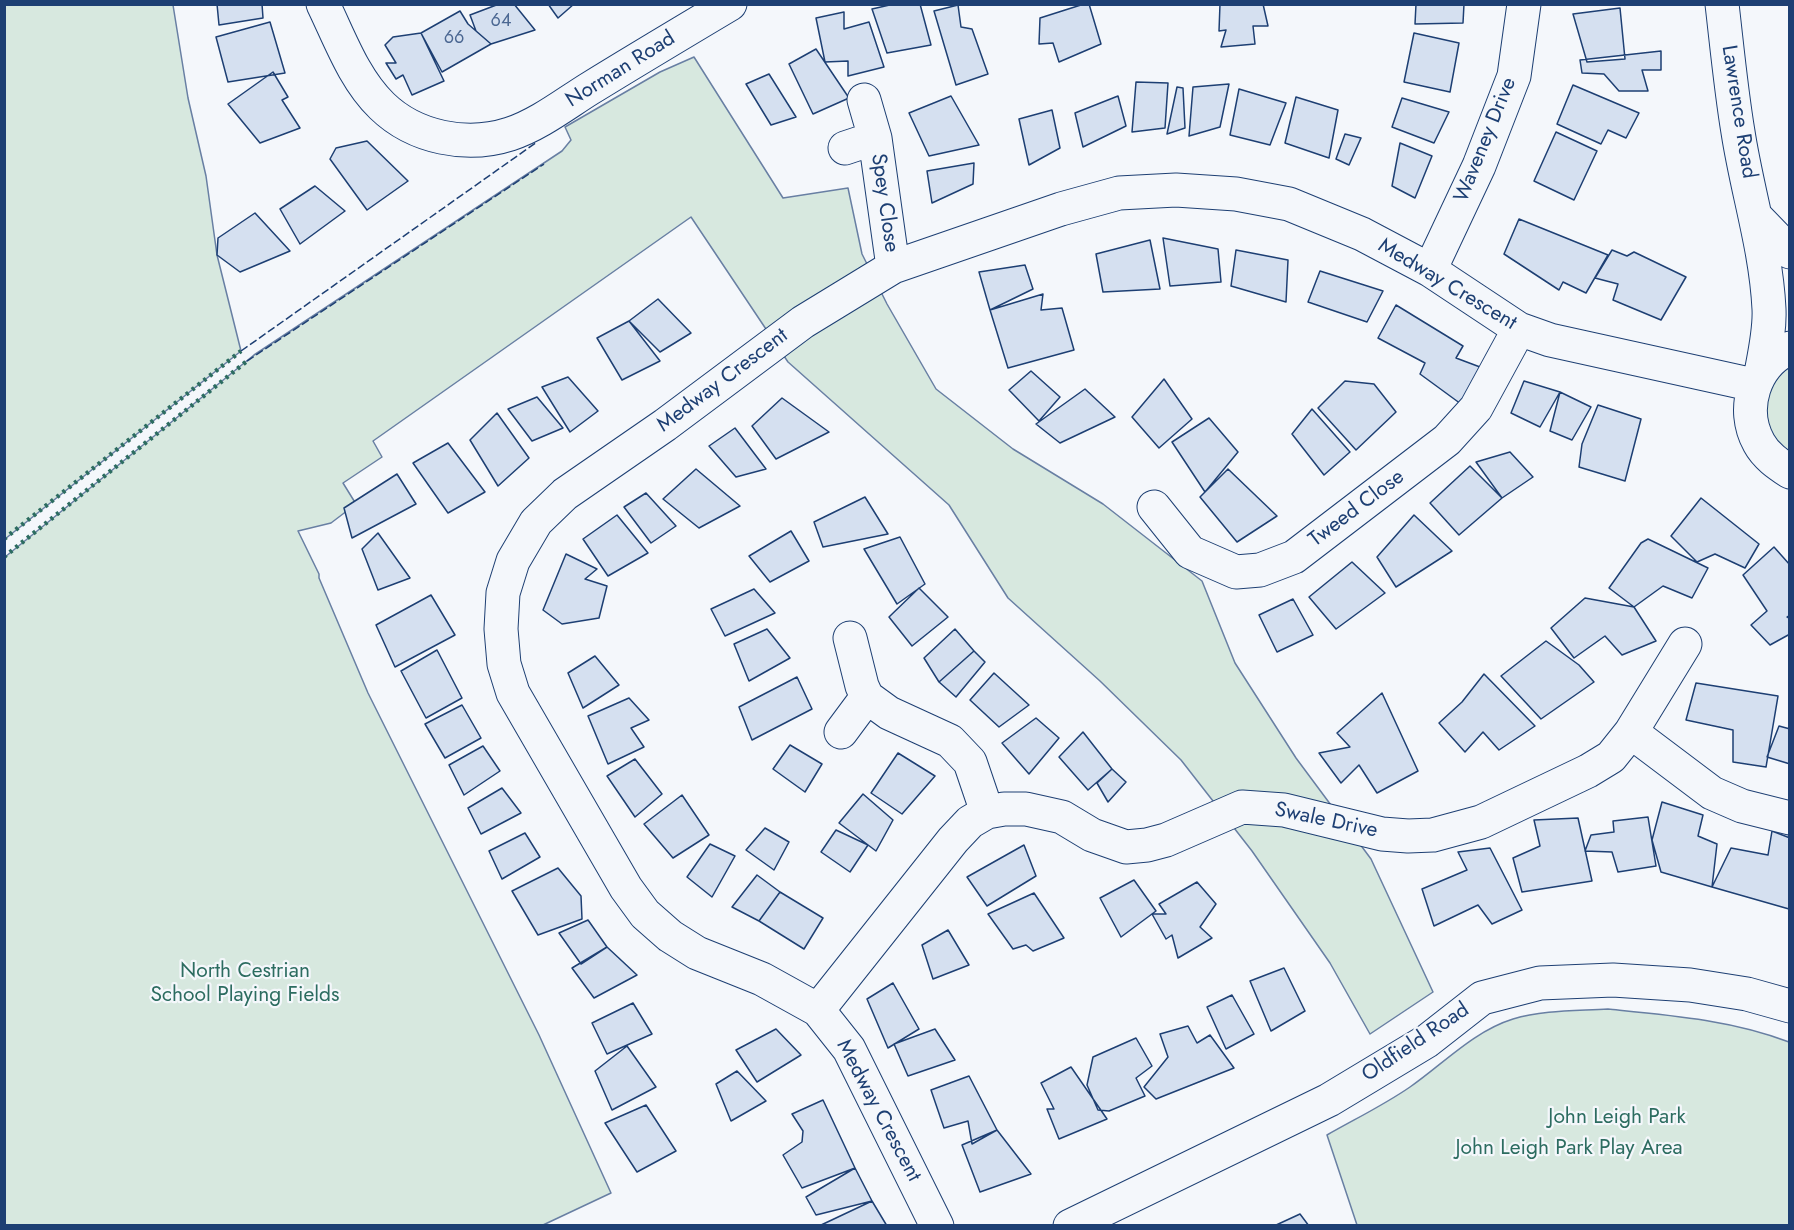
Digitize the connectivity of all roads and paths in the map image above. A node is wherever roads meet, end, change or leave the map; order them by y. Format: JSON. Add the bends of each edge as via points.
{"nodes":[{"id":1,"x":323,"y":4,"type":"edge"},
{"id":2,"x":730,"y":4,"type":"edge"},
{"id":3,"x":1524,"y":4,"type":"edge"},
{"id":4,"x":1722,"y":4,"type":"edge"},
{"id":5,"x":864,"y":100,"type":"dead end"},
{"id":6,"x":875,"y":138,"type":"junction"},
{"id":7,"x":845,"y":148,"type":"dead end"},
{"id":8,"x":1757,"y":218,"type":"junction"},
{"id":9,"x":1790,"y":252,"type":"edge"},
{"id":10,"x":893,"y":267,"type":"junction"},
{"id":11,"x":1430,"y":270,"type":"junction"},
{"id":12,"x":1790,"y":276,"type":"edge"},
{"id":13,"x":1769,"y":310,"type":"junction"},
{"id":14,"x":1519,"y":329,"type":"junction"},
{"id":15,"x":1790,"y":348,"type":"edge"},
{"id":16,"x":1758,"y":379,"type":"junction"},
{"id":17,"x":1790,"y":472,"type":"edge"},
{"id":18,"x":1154,"y":507,"type":"dead end"},
{"id":19,"x":850,"y":638,"type":"dead end"},
{"id":20,"x":1685,"y":645,"type":"dead end"},
{"id":21,"x":867,"y":697,"type":"junction"},
{"id":22,"x":841,"y":732,"type":"dead end"},
{"id":23,"x":1631,"y":732,"type":"junction"},
{"id":24,"x":987,"y":812,"type":"junction"},
{"id":25,"x":1790,"y":818,"type":"edge"},
{"id":26,"x":1790,"y":1006,"type":"edge"},
{"id":27,"x":818,"y":1010,"type":"junction"},
{"id":28,"x":937,"y":1226,"type":"edge"},
{"id":29,"x":1070,"y":1226,"type":"edge"}],
"edges":[{"from":1,"to":2,"type":"street","name":"Norman Road","via":[[363,83],[381,105],[398,120],[429,133],[474,140],[510,134],[539,120]]},
{"from":3,"to":11,"type":"street","name":"Waveney Drive","via":[[1514,76],[1479,166]]},
{"from":4,"to":8,"type":"street","name":"Lawrence Road","via":[[1738,133]]},
{"from":5,"to":6,"type":"street","name":"Spey Close"},
{"from":6,"to":7,"type":"street","name":"Spey Close"},
{"from":6,"to":10,"type":"street","name":"Spey Close"},
{"from":8,"to":9,"type":"street"},
{"from":8,"to":13,"type":"street","name":"Lawrence Road"},
{"from":10,"to":11,"type":"street","name":"Medway Crescent","via":[[1100,198],[1176,190],[1236,194],[1289,204],[1362,234]]},
{"from":10,"to":27,"type":"street","name":"Medway Crescent","via":[[803,322],[565,494],[536,522],[513,561],[503,593],[504,664],[513,693],[632,897],[670,936],[697,953],[762,979]]},
{"from":11,"to":14,"type":"street","name":"Medway Crescent"},
{"from":12,"to":13,"type":"street","name":"Lawrence Road"},
{"from":13,"to":16,"type":"street","name":"Lawrence Road"},
{"from":14,"to":16,"type":"street","name":"Medway Crescent","via":[[1550,340]]},
{"from":14,"to":18,"type":"street","name":"Tweed Close","via":[[1476,408],[1447,440],[1294,557],[1260,570],[1236,572],[1190,552]]},
{"from":15,"to":16,"type":"street","via":[[1772,360]]},
{"from":16,"to":17,"type":"street","name":"Lawrence Road","via":[[1750,404],[1751,423],[1759,444]]},
{"from":19,"to":21,"type":"street"},
{"from":20,"to":23,"type":"street","name":"Swale Drive"},
{"from":21,"to":22,"type":"street"},
{"from":21,"to":24,"type":"street","via":[[889,713],[950,741],[969,762]]},
{"from":23,"to":24,"type":"street","name":"Swale Drive","via":[[1611,757],[1588,771],[1481,822],[1433,835],[1382,834],[1284,810],[1242,807],[1166,840],[1126,847],[1092,835],[1062,817],[1026,809]]},
{"from":23,"to":25,"type":"street","via":[[1712,793],[1742,806]]},
{"from":24,"to":27,"type":"street","via":[[970,822],[953,840]]},
{"from":26,"to":29,"type":"street","name":"Oldfield Road","via":[[1690,985],[1613,980],[1540,983],[1482,998],[1427,1041],[1329,1100]]},
{"from":27,"to":28,"type":"street","name":"Medway Crescent","via":[[849,1049]]}]}
